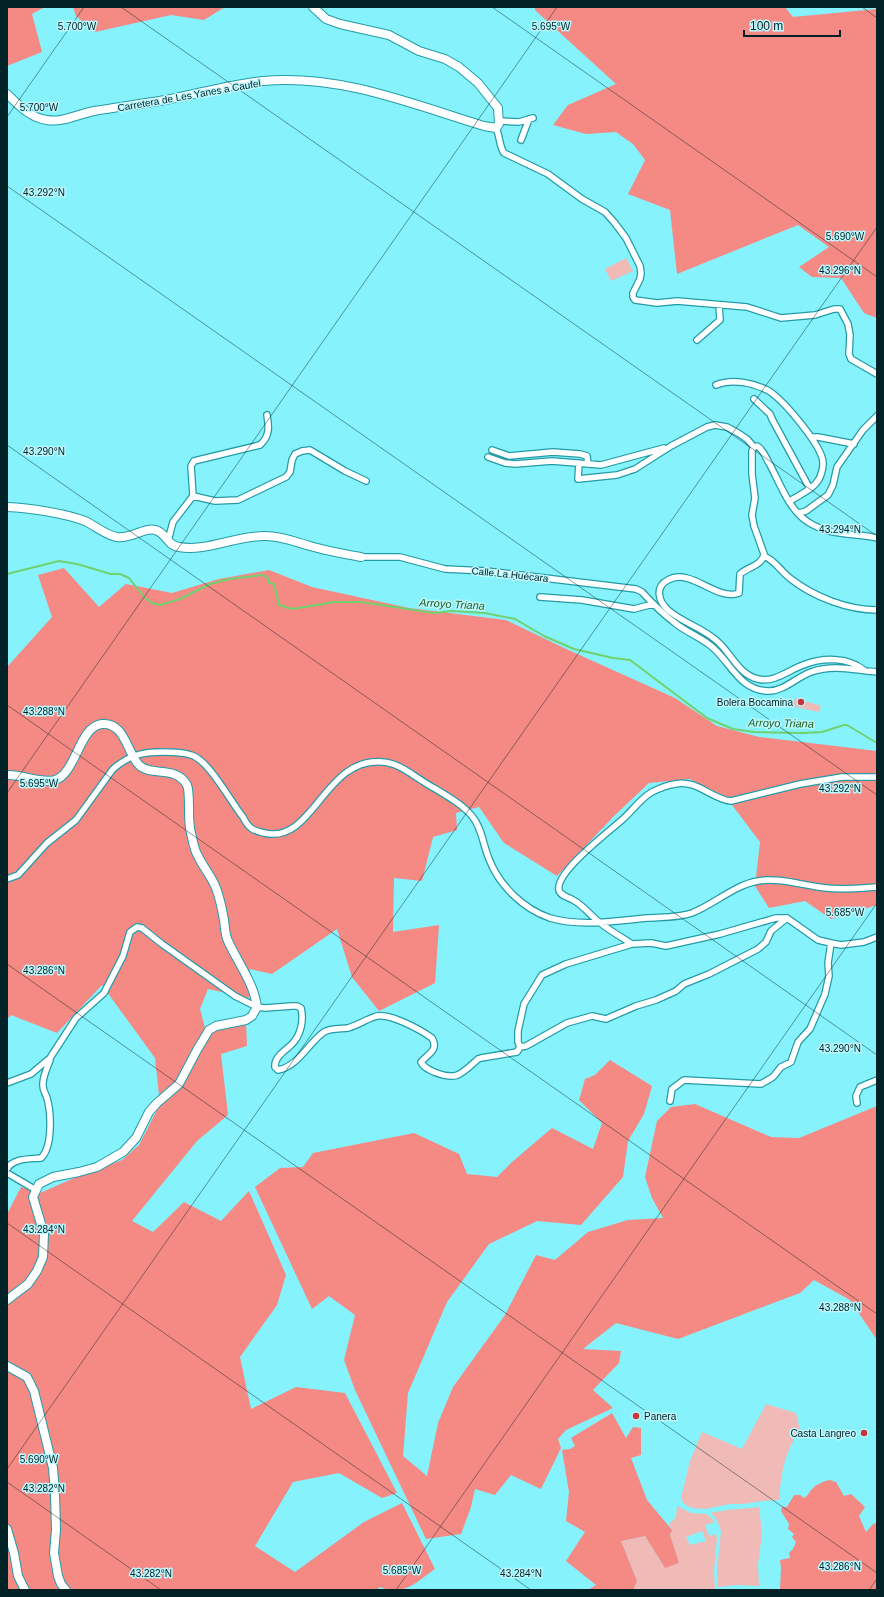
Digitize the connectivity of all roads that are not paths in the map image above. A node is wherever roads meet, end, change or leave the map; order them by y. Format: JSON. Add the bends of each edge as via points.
{"nodes":[{"id":1,"x":312,"y":7,"type":"edge"},
{"id":2,"x":7,"y":94,"type":"edge"},
{"id":3,"x":497,"y":124,"type":"junction"},
{"id":4,"x":521,"y":140,"type":"dead end"},
{"id":5,"x":719,"y":305,"type":"junction"},
{"id":6,"x":697,"y":340,"type":"dead end"},
{"id":7,"x":877,"y":374,"type":"edge"},
{"id":8,"x":716,"y":385,"type":"dead end"},
{"id":9,"x":754,"y":399,"type":"dead end"},
{"id":10,"x":267,"y":415,"type":"dead end"},
{"id":11,"x":877,"y":416,"type":"edge"},
{"id":12,"x":811,"y":437,"type":"junction"},
{"id":13,"x":854,"y":444,"type":"junction"},
{"id":14,"x":671,"y":446,"type":"junction"},
{"id":15,"x":754,"y":447,"type":"junction"},
{"id":16,"x":492,"y":450,"type":"dead end"},
{"id":17,"x":488,"y":458,"type":"dead end"},
{"id":18,"x":579,"y":463,"type":"junction"},
{"id":19,"x":588,"y":464,"type":"junction"},
{"id":20,"x":366,"y":481,"type":"dead end"},
{"id":21,"x":810,"y":489,"type":"junction"},
{"id":22,"x":193,"y":496,"type":"junction"},
{"id":23,"x":790,"y":501,"type":"junction"},
{"id":24,"x":7,"y":507,"type":"edge"},
{"id":25,"x":799,"y":513,"type":"junction"},
{"id":26,"x":877,"y":538,"type":"edge"},
{"id":27,"x":166,"y":540,"type":"junction"},
{"id":28,"x":764,"y":556,"type":"junction"},
{"id":29,"x":361,"y":557,"type":"joint"},
{"id":30,"x":540,"y":597,"type":"dead end"},
{"id":31,"x":654,"y":604,"type":"junction"},
{"id":32,"x":877,"y":610,"type":"edge"},
{"id":33,"x":864,"y":670,"type":"junction"},
{"id":34,"x":877,"y":672,"type":"edge"},
{"id":35,"x":133,"y":756,"type":"junction"},
{"id":36,"x":7,"y":775,"type":"edge"},
{"id":37,"x":877,"y":777,"type":"edge"},
{"id":38,"x":7,"y":879,"type":"edge"},
{"id":39,"x":877,"y":887,"type":"edge"},
{"id":40,"x":787,"y":918,"type":"junction"},
{"id":41,"x":598,"y":922,"type":"junction"},
{"id":42,"x":877,"y":937,"type":"edge"},
{"id":43,"x":632,"y":944,"type":"junction"},
{"id":44,"x":831,"y":944,"type":"junction"},
{"id":45,"x":257,"y":1007,"type":"junction"},
{"id":46,"x":520,"y":1047,"type":"junction"},
{"id":47,"x":50,"y":1058,"type":"junction"},
{"id":48,"x":877,"y":1080,"type":"edge"},
{"id":49,"x":7,"y":1084,"type":"edge"},
{"id":50,"x":670,"y":1101,"type":"dead end"},
{"id":51,"x":857,"y":1103,"type":"dead end"},
{"id":52,"x":7,"y":1169,"type":"edge"},
{"id":53,"x":7,"y":1173,"type":"edge"},
{"id":54,"x":36,"y":1190,"type":"junction"},
{"id":55,"x":7,"y":1300,"type":"edge"},
{"id":56,"x":7,"y":1366,"type":"edge"},
{"id":57,"x":7,"y":1528,"type":"edge"},
{"id":58,"x":25,"y":1590,"type":"edge"},
{"id":59,"x":66,"y":1590,"type":"edge"}],
"edges":[{"from":1,"to":3,"type":"street","via":[[326,18],[340,24],[389,35],[419,51],[445,59],[459,67],[478,83],[494,102],[498,108]]},
{"from":2,"to":3,"type":"street","name":"Carretera de Les Yanes a Caufel","via":[[34,117],[59,120],[248,83],[301,80],[368,90],[484,126]]},
{"from":3,"to":4,"type":"street","via":[[531,118]]},
{"from":3,"to":5,"type":"street","via":[[504,153],[548,174],[605,212],[614,222],[626,238],[640,266],[640,279],[633,293],[635,300]]},
{"from":5,"to":6,"type":"street","via":[[720,320]]},
{"from":5,"to":7,"type":"street","via":[[747,307],[782,318],[815,315],[840,309],[848,324],[851,359]]},
{"from":8,"to":12,"type":"street","via":[[751,383],[770,392]]},
{"from":9,"to":21,"type":"street","via":[[770,414]]},
{"from":10,"to":22,"type":"street","via":[[269,428],[265,440],[260,445],[194,461],[191,466]]},
{"from":11,"to":13,"type":"street"},
{"from":12,"to":13,"type":"street"},
{"from":12,"to":21,"type":"street","via":[[819,450],[823,464],[819,480]]},
{"from":13,"to":25,"type":"street","via":[[837,467],[833,486],[828,495]]},
{"from":14,"to":15,"type":"street","via":[[715,425],[727,427],[738,433]]},
{"from":14,"to":18,"type":"street","via":[[636,469],[617,475],[578,479]]},
{"from":14,"to":19,"type":"street","via":[[601,465]]},
{"from":15,"to":23,"type":"street","via":[[760,448]]},
{"from":15,"to":28,"type":"street","via":[[752,474],[755,498],[752,515]]},
{"from":16,"to":19,"type":"street","via":[[509,456],[553,452],[580,454],[586,456]]},
{"from":17,"to":18,"type":"street","via":[[515,464],[552,461]]},
{"from":18,"to":19,"type":"street"},
{"from":20,"to":22,"type":"street","via":[[310,450],[295,454],[286,477],[238,500],[215,501]]},
{"from":21,"to":23,"type":"street"},
{"from":22,"to":27,"type":"street","via":[[173,522]]},
{"from":23,"to":25,"type":"street","via":[[794,510]]},
{"from":24,"to":27,"type":"street","via":[[41,510],[85,521],[117,537],[126,538],[156,530]]},
{"from":25,"to":26,"type":"street","via":[[807,522],[822,530]]},
{"from":27,"to":29,"type":"street","via":[[178,547],[198,547],[242,537],[268,536]]},
{"from":28,"to":32,"type":"street","via":[[775,562],[792,580],[824,598],[858,609]]},
{"from":28,"to":33,"type":"street","via":[[760,562],[740,574],[739,593],[734,596],[688,578],[677,578],[664,582],[660,588],[660,600],[671,612],[718,641],[750,677],[767,680],[810,662],[833,659],[857,664]]},
{"from":29,"to":31,"type":"street","name":"Calle La Ḥuécara","via":[[400,556],[445,569],[486,570],[629,588],[642,592]]},
{"from":30,"to":31,"type":"street","name":"Calle La Ḥuécara","via":[[582,600],[634,609]]},
{"from":31,"to":33,"type":"street","name":"Calle La Ḥuécara","via":[[674,623],[711,646],[738,678],[751,687],[777,690],[810,672],[829,668],[849,667]]},
{"from":33,"to":34,"type":"street","name":"Calle La Ḥuécara"},
{"from":35,"to":36,"type":"street","via":[[118,730],[102,724],[86,736],[66,772],[55,780]]},
{"from":35,"to":38,"type":"street","via":[[113,769],[76,820],[46,843],[18,874]]},
{"from":35,"to":41,"type":"street","via":[[146,752],[193,755],[207,765],[252,829],[266,834],[284,834],[298,826],[341,774],[360,764],[382,761],[399,766],[465,808],[481,832],[497,876],[528,907],[550,917],[575,922]]},
{"from":35,"to":45,"type":"street","via":[[140,766],[173,773],[182,778],[188,786],[190,830],[197,855],[215,886],[227,940],[255,994]]},
{"from":37,"to":41,"type":"street","via":[[842,777],[800,784],[731,801],[722,800],[687,783],[650,792],[623,820],[576,861],[559,886],[561,894],[574,900]]},
{"from":39,"to":41,"type":"street","via":[[830,888],[781,880],[759,880],[741,886],[707,907],[689,914]]},
{"from":40,"to":43,"type":"street","via":[[776,918],[666,946],[651,943]]},
{"from":40,"to":44,"type":"street","via":[[818,940]]},
{"from":40,"to":46,"type":"street","via":[[771,930],[766,942],[758,949],[662,997],[606,1019],[592,1016],[574,1020]]},
{"from":41,"to":43,"type":"street"},
{"from":42,"to":44,"type":"street","via":[[864,942]]},
{"from":43,"to":46,"type":"street","via":[[566,964],[542,975],[524,1004],[518,1031]]},
{"from":44,"to":50,"type":"street","via":[[825,994],[810,1029],[798,1042],[791,1062],[761,1084],[684,1080],[672,1089]]},
{"from":45,"to":46,"type":"street","via":[[301,1008],[301,1027],[292,1044],[282,1052],[276,1062],[275,1067],[278,1070],[295,1062],[324,1032],[350,1027],[380,1015],[390,1016],[432,1038],[435,1047],[422,1062],[427,1069],[444,1076],[455,1076],[478,1059],[517,1052]]},
{"from":45,"to":47,"type":"street","via":[[235,996],[142,928],[137,927],[130,932],[123,956],[104,993],[76,1018]]},
{"from":45,"to":54,"type":"street","via":[[246,1020],[216,1026],[209,1030],[179,1084],[149,1112],[136,1138],[123,1152],[97,1167],[53,1177],[39,1184]]},
{"from":47,"to":49,"type":"street","via":[[31,1074]]},
{"from":47,"to":52,"type":"street","via":[[42,1084],[48,1099],[50,1119],[46,1152],[41,1158],[10,1164]]},
{"from":48,"to":51,"type":"street","via":[[860,1087],[856,1096]]},
{"from":53,"to":54,"type":"street"},
{"from":54,"to":55,"type":"street","via":[[33,1197],[44,1234],[43,1257],[28,1284]]},
{"from":56,"to":59,"type":"street","via":[[27,1377],[34,1391],[53,1468],[56,1515],[54,1553],[58,1576]]},
{"from":57,"to":58,"type":"street","via":[[18,1576]]}]}
